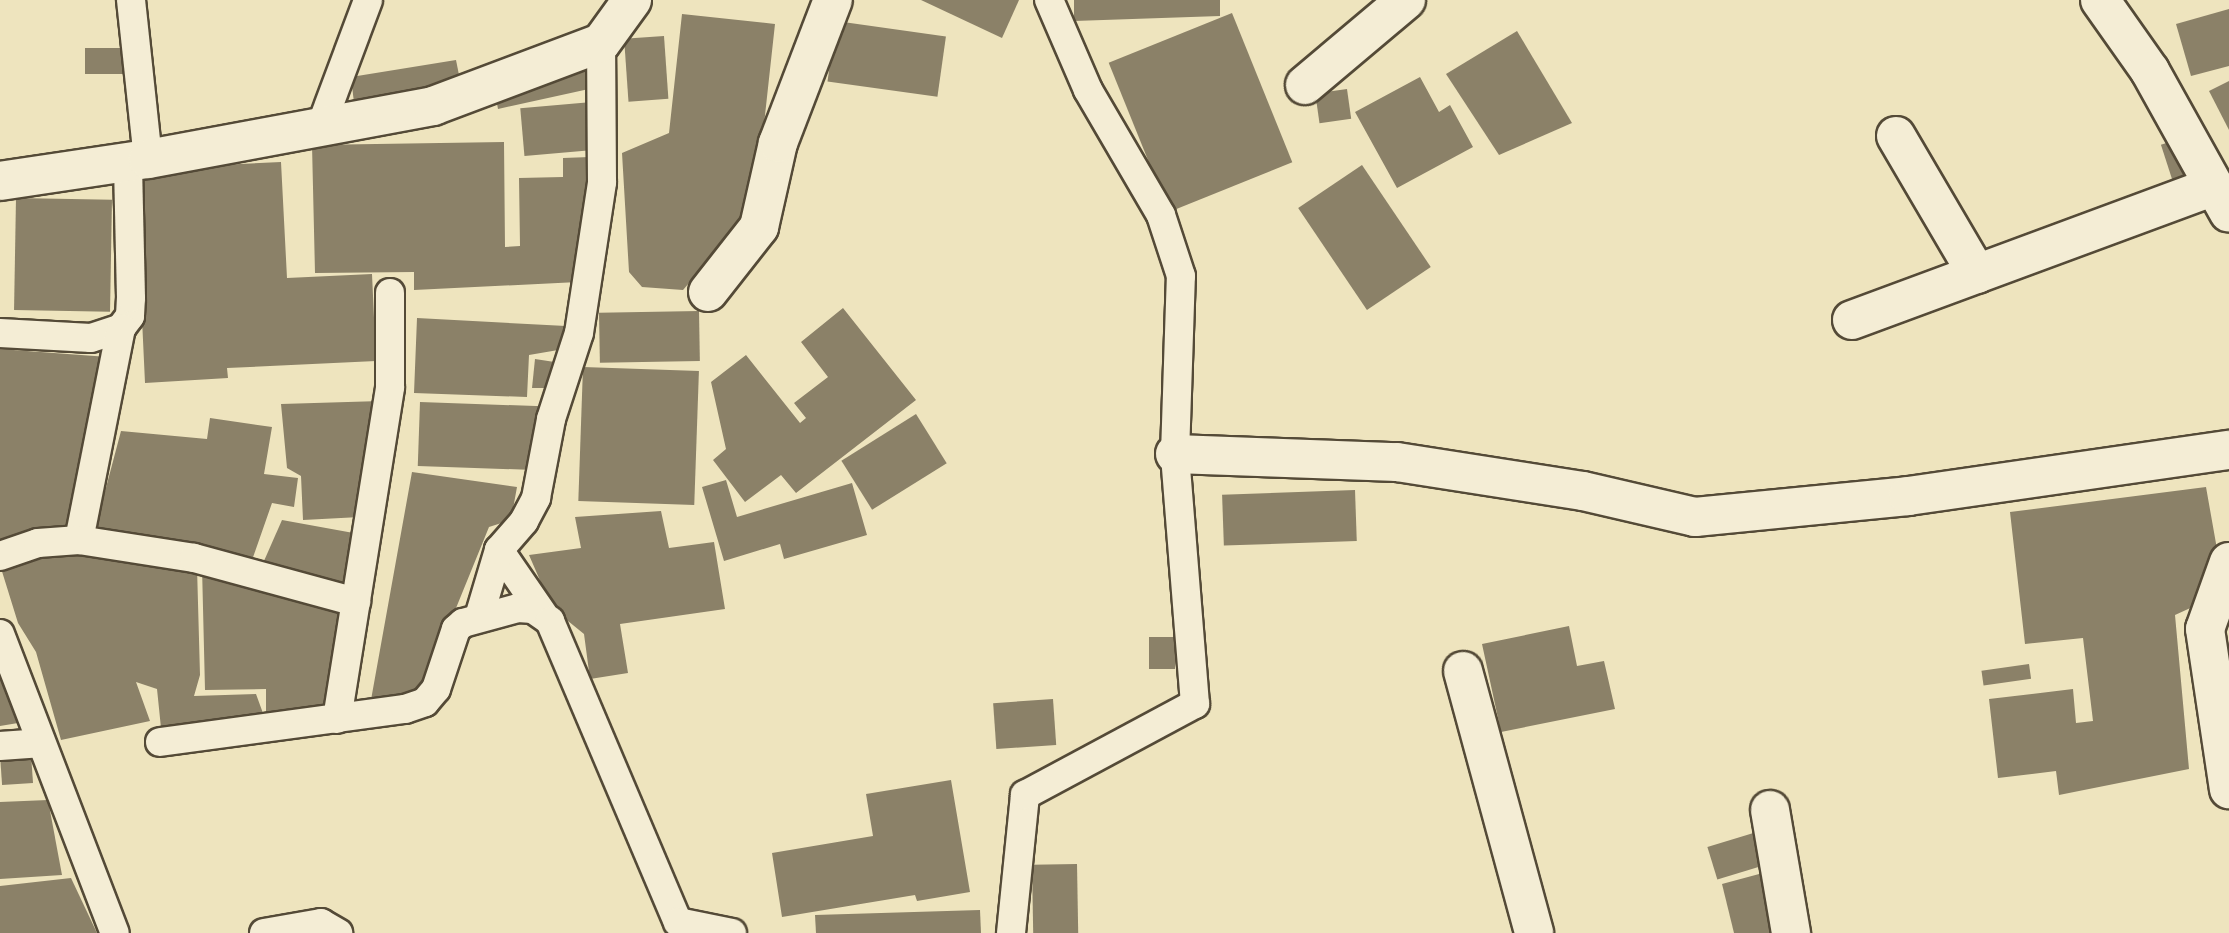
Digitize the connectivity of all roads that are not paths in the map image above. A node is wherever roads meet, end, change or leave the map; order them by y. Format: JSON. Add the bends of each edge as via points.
{"nodes":[{"id":1,"x":131,"y":0,"type":"edge"},
{"id":2,"x":368,"y":0,"type":"edge"},
{"id":3,"x":632,"y":0,"type":"edge"},
{"id":4,"x":833,"y":0,"type":"edge"},
{"id":5,"x":1049,"y":0,"type":"edge"},
{"id":6,"x":1406,"y":0,"type":"edge"},
{"id":7,"x":2100,"y":0,"type":"edge"},
{"id":8,"x":601,"y":43,"type":"junction"},
{"id":9,"x":1305,"y":85,"type":"dead end"},
{"id":10,"x":321,"y":126,"type":"junction"},
{"id":11,"x":1896,"y":136,"type":"dead end"},
{"id":12,"x":138,"y":160,"type":"junction"},
{"id":13,"x":0,"y":181,"type":"edge"},
{"id":14,"x":2220,"y":200,"type":"edge"},
{"id":15,"x":1977,"y":274,"type":"junction"},
{"id":16,"x":708,"y":292,"type":"dead end"},
{"id":17,"x":390,"y":293,"type":"dead end"},
{"id":18,"x":1852,"y":320,"type":"dead end"},
{"id":19,"x":121,"y":328,"type":"junction"},
{"id":20,"x":0,"y":333,"type":"edge"},
{"id":21,"x":2229,"y":450,"type":"edge"},
{"id":22,"x":1175,"y":454,"type":"junction"},
{"id":23,"x":79,"y":540,"type":"junction"},
{"id":24,"x":499,"y":550,"type":"junction"},
{"id":25,"x":0,"y":556,"type":"edge"},
{"id":26,"x":2229,"y":562,"type":"edge"},
{"id":27,"x":356,"y":602,"type":"junction"},
{"id":28,"x":543,"y":614,"type":"junction"},
{"id":29,"x":479,"y":617,"type":"junction"},
{"id":30,"x":0,"y":634,"type":"edge"},
{"id":31,"x":1463,"y":671,"type":"dead end"},
{"id":32,"x":337,"y":719,"type":"junction"},
{"id":33,"x":160,"y":742,"type":"dead end"},
{"id":34,"x":39,"y":743,"type":"junction"},
{"id":35,"x":0,"y":746,"type":"edge"},
{"id":36,"x":2229,"y":789,"type":"edge"},
{"id":37,"x":1770,"y":810,"type":"dead end"},
{"id":38,"x":115,"y":933,"type":"edge"},
{"id":39,"x":264,"y":933,"type":"edge"},
{"id":40,"x":338,"y":933,"type":"edge"},
{"id":41,"x":732,"y":933,"type":"edge"},
{"id":42,"x":1011,"y":933,"type":"edge"},
{"id":43,"x":1534,"y":933,"type":"edge"},
{"id":44,"x":1791,"y":933,"type":"edge"}],
"edges":[{"from":1,"to":12,"type":"lane"},
{"from":2,"to":10,"type":"lane"},
{"from":3,"to":8,"type":"street"},
{"from":4,"to":16,"type":"street","via":[[778,143],[760,227]]},
{"from":5,"to":22,"type":"lane","via":[[1088,90],[1161,215],[1181,276]]},
{"from":6,"to":9,"type":"street"},
{"from":7,"to":14,"type":"street","via":[[2150,71]]},
{"from":8,"to":10,"type":"street","via":[[433,106]]},
{"from":8,"to":24,"type":"lane","via":[[602,182],[579,332],[551,419],[536,498],[524,521]]},
{"from":10,"to":12,"type":"street"},
{"from":11,"to":15,"type":"street"},
{"from":12,"to":13,"type":"street"},
{"from":12,"to":19,"type":"lane","via":[[130,316]]},
{"from":14,"to":15,"type":"street"},
{"from":15,"to":18,"type":"street"},
{"from":17,"to":27,"type":"lane","via":[[390,387]]},
{"from":19,"to":20,"type":"lane","via":[[90,338]]},
{"from":19,"to":23,"type":"lane"},
{"from":21,"to":22,"type":"street","via":[[1908,496],[1695,517],[1583,491],[1397,462]]},
{"from":22,"to":42,"type":"lane","via":[[1195,704],[1025,795]]},
{"from":23,"to":25,"type":"lane","via":[[38,544]]},
{"from":23,"to":27,"type":"lane","via":[[194,558]]},
{"from":24,"to":28,"type":"lane"},
{"from":24,"to":29,"type":"lane"},
{"from":26,"to":36,"type":"street","via":[[2205,629]]},
{"from":27,"to":32,"type":"lane"},
{"from":28,"to":29,"type":"lane","via":[[518,608]]},
{"from":28,"to":41,"type":"lane","via":[[678,922]]},
{"from":29,"to":32,"type":"lane","via":[[456,629],[446,669],[425,702],[384,715]]},
{"from":30,"to":34,"type":"lane"},
{"from":31,"to":43,"type":"street"},
{"from":32,"to":33,"type":"lane"},
{"from":34,"to":35,"type":"lane"},
{"from":34,"to":38,"type":"lane"},
{"from":37,"to":44,"type":"street"},
{"from":39,"to":40,"type":"lane","via":[[321,923]]}]}
